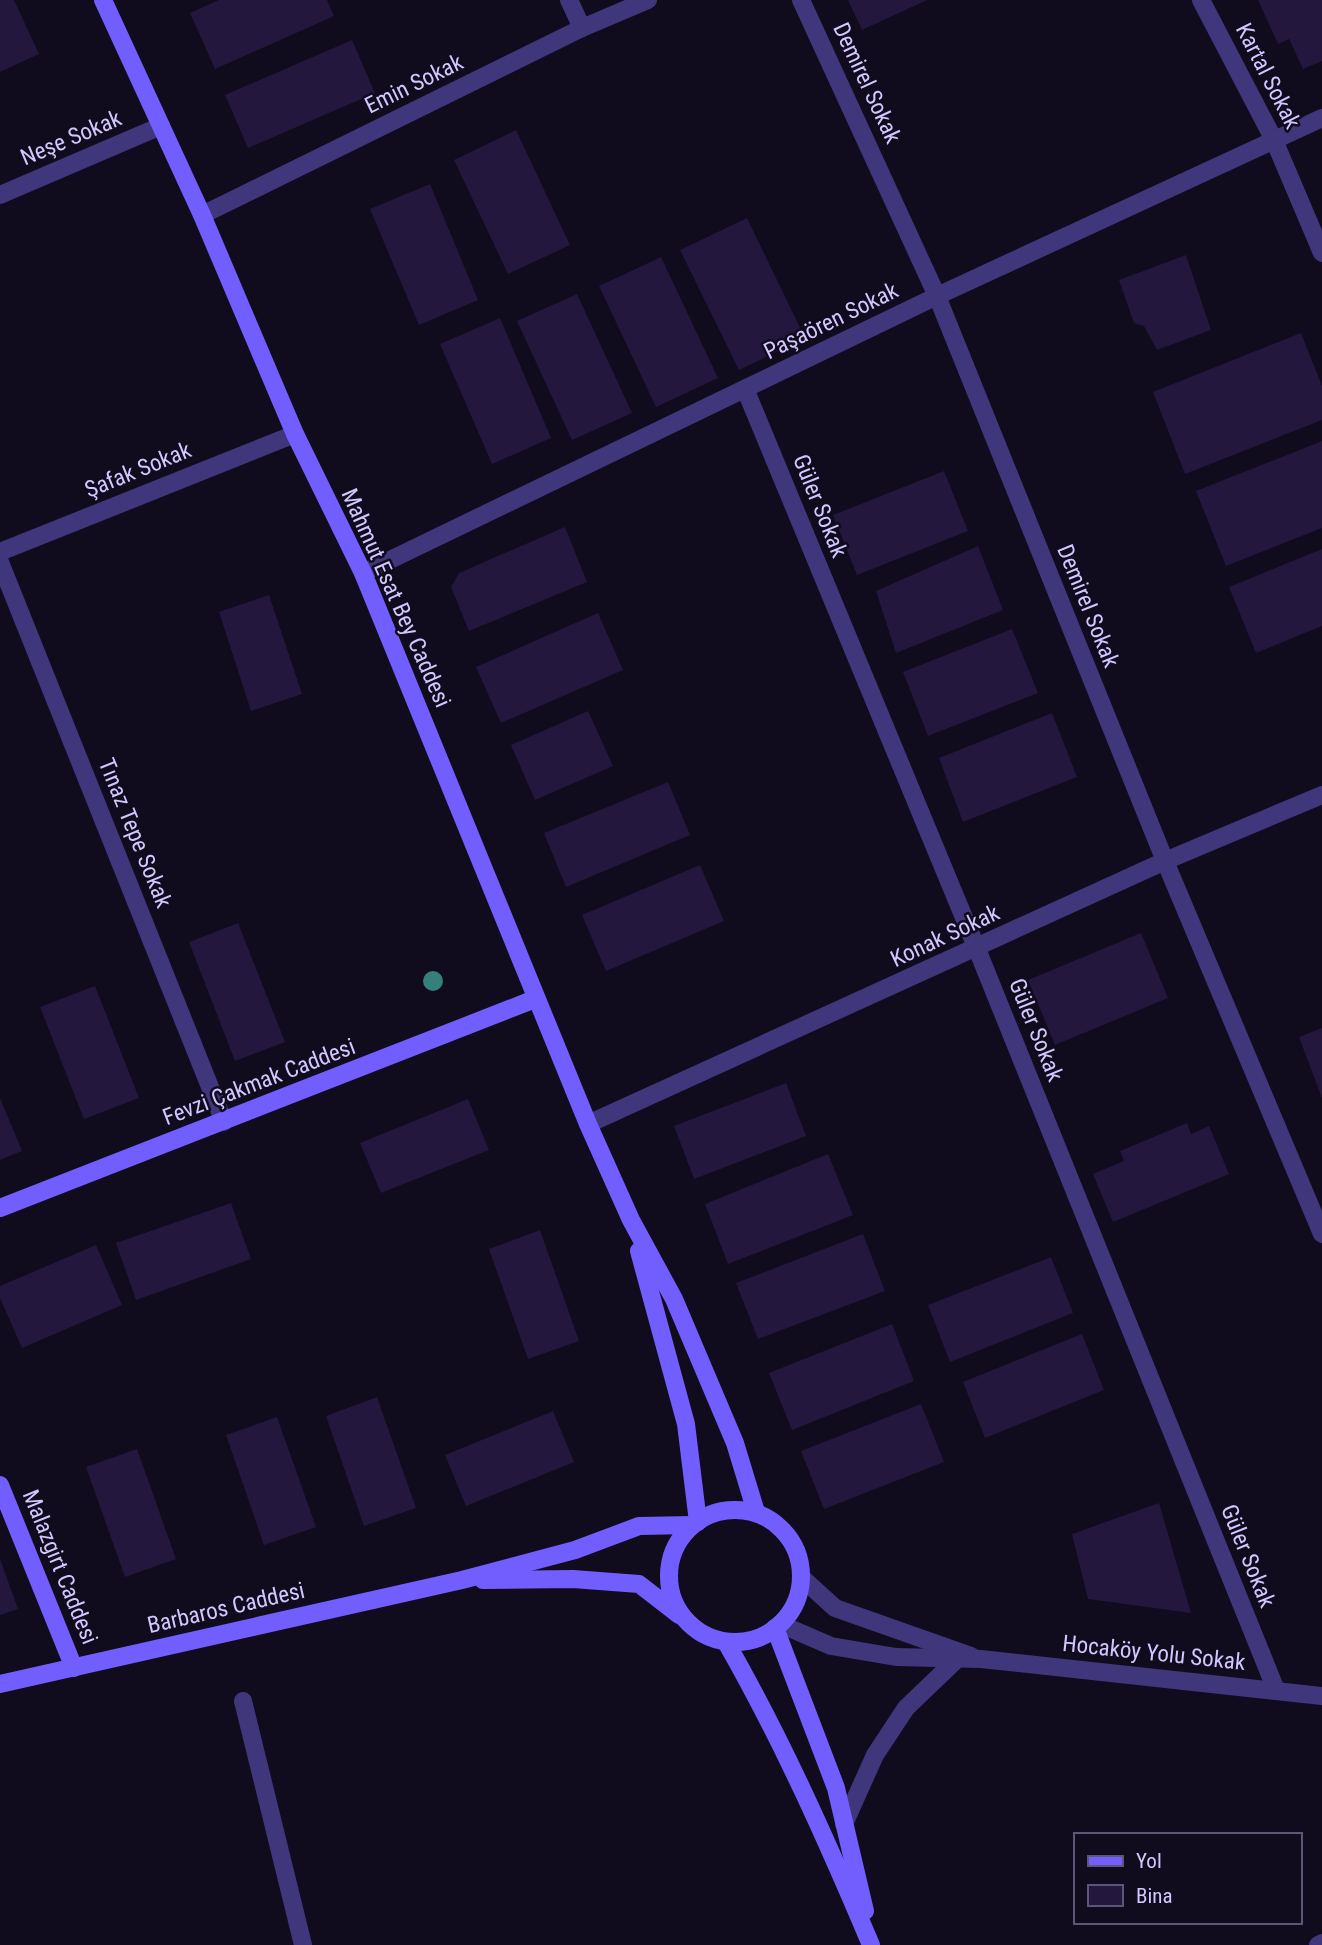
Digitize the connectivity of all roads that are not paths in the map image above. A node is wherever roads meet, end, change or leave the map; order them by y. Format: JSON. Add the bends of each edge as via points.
{"nodes":[{"id":1,"x":103,"y":0,"type":"edge"},
{"id":2,"x":569,"y":0,"type":"edge"},
{"id":3,"x":648,"y":0,"type":"edge"},
{"id":4,"x":802,"y":0,"type":"edge"},
{"id":5,"x":1201,"y":0,"type":"edge"},
{"id":6,"x":582,"y":28,"type":"junction"},
{"id":7,"x":1322,"y":118,"type":"edge"},
{"id":8,"x":161,"y":126,"type":"junction"},
{"id":9,"x":1274,"y":140,"type":"junction"},
{"id":10,"x":0,"y":195,"type":"edge"},
{"id":11,"x":202,"y":215,"type":"junction"},
{"id":12,"x":1322,"y":253,"type":"edge"},
{"id":13,"x":937,"y":296,"type":"junction"},
{"id":14,"x":746,"y":391,"type":"junction"},
{"id":15,"x":295,"y":434,"type":"junction"},
{"id":16,"x":0,"y":552,"type":"edge"},
{"id":17,"x":0,"y":562,"type":"edge"},
{"id":18,"x":363,"y":573,"type":"junction"},
{"id":19,"x":1322,"y":795,"type":"edge"},
{"id":20,"x":1165,"y":861,"type":"junction"},
{"id":21,"x":976,"y":948,"type":"junction"},
{"id":22,"x":535,"y":999,"type":"junction"},
{"id":23,"x":224,"y":1122,"type":"junction"},
{"id":24,"x":588,"y":1124,"type":"junction"},
{"id":25,"x":0,"y":1208,"type":"edge"},
{"id":26,"x":631,"y":1220,"type":"junction"},
{"id":27,"x":1322,"y":1234,"type":"edge"},
{"id":28,"x":0,"y":1485,"type":"edge"},
{"id":29,"x":756,"y":1512,"type":"junction"},
{"id":30,"x":695,"y":1523,"type":"junction"},
{"id":31,"x":802,"y":1577,"type":"junction"},
{"id":32,"x":462,"y":1580,"type":"junction"},
{"id":33,"x":687,"y":1621,"type":"junction"},
{"id":34,"x":777,"y":1626,"type":"junction"},
{"id":35,"x":726,"y":1642,"type":"junction"},
{"id":36,"x":981,"y":1660,"type":"junction"},
{"id":37,"x":955,"y":1661,"type":"junction"},
{"id":38,"x":74,"y":1668,"type":"junction"},
{"id":39,"x":0,"y":1684,"type":"edge"},
{"id":40,"x":1276,"y":1690,"type":"junction"},
{"id":41,"x":1322,"y":1696,"type":"edge"},
{"id":42,"x":243,"y":1701,"type":"dead end"},
{"id":43,"x":844,"y":1824,"type":"junction"},
{"id":44,"x":303,"y":1945,"type":"edge"},
{"id":45,"x":872,"y":1945,"type":"edge"}],
"edges":[{"from":1,"to":8,"type":"main road","name":"Mahmut Esat Bey Caddesi"},
{"from":2,"to":6,"type":"street"},
{"from":3,"to":6,"type":"street","name":"Emin Sokak"},
{"from":4,"to":13,"type":"street","name":"Demirel Sokak"},
{"from":5,"to":9,"type":"street","name":"Kartal Sokak"},
{"from":6,"to":11,"type":"street","name":"Emin Sokak"},
{"from":7,"to":9,"type":"street","name":"Paşaören Sokak"},
{"from":8,"to":10,"type":"street","name":"Neşe Sokak"},
{"from":8,"to":11,"type":"main road","name":"Mahmut Esat Bey Caddesi"},
{"from":9,"to":12,"type":"street","name":"Kartal Sokak"},
{"from":9,"to":13,"type":"street","name":"Paşaören Sokak"},
{"from":11,"to":15,"type":"main road","name":"Mahmut Esat Bey Caddesi"},
{"from":13,"to":14,"type":"street","name":"Paşaören Sokak"},
{"from":13,"to":20,"type":"street","name":"Demirel Sokak"},
{"from":14,"to":18,"type":"street","name":"Paşaören Sokak"},
{"from":14,"to":21,"type":"street","name":"Güler Sokak"},
{"from":15,"to":16,"type":"street","name":"Şafak Sokak"},
{"from":15,"to":18,"type":"main road","name":"Mahmut Esat Bey Caddesi"},
{"from":17,"to":23,"type":"street","name":"Tınaz Tepe Sokak"},
{"from":18,"to":22,"type":"main road","name":"Mahmut Esat Bey Caddesi"},
{"from":19,"to":20,"type":"street","name":"Konak Sokak"},
{"from":20,"to":21,"type":"street","name":"Konak Sokak"},
{"from":20,"to":27,"type":"street","name":"Demirel Sokak"},
{"from":21,"to":24,"type":"street","name":"Konak Sokak"},
{"from":21,"to":40,"type":"street","name":"Güler Sokak"},
{"from":22,"to":23,"type":"main road","name":"Fevzi Çakmak Caddesi"},
{"from":22,"to":24,"type":"main road","name":"Mahmut Esat Bey Caddesi"},
{"from":23,"to":25,"type":"main road","name":"Fevzi Çakmak Caddesi"},
{"from":24,"to":26,"type":"main road","name":"Mahmut Esat Bey Caddesi"},
{"from":26,"to":29,"type":"main road","via":[[674,1299],[735,1443]]},
{"from":26,"to":30,"type":"main road","via":[[686,1424]]},
{"from":28,"to":38,"type":"main road","name":"Malazgirt Caddesi"},
{"from":29,"to":30,"type":"main road","via":[[734,1509],[712,1513]]},
{"from":29,"to":31,"type":"main road","via":[[775,1522],[789,1537],[799,1556]]},
{"from":30,"to":32,"type":"main road","via":[[639,1526],[575,1550]]},
{"from":30,"to":33,"type":"main road","via":[[678,1541],[669,1583]]},
{"from":31,"to":34,"type":"main road","via":[[792,1611]]},
{"from":31,"to":36,"type":"street","via":[[835,1608]]},
{"from":32,"to":33,"type":"main road","via":[[573,1579],[639,1584]]},
{"from":32,"to":38,"type":"main road","name":"Barbaros Caddesi"},
{"from":33,"to":35,"type":"main road","via":[[705,1635]]},
{"from":34,"to":35,"type":"main road","via":[[746,1641]]},
{"from":34,"to":37,"type":"street","via":[[831,1646]]},
{"from":34,"to":43,"type":"main road"},
{"from":35,"to":45,"type":"main road","via":[[769,1717]]},
{"from":36,"to":37,"type":"street"},
{"from":36,"to":40,"type":"street","name":"Hocaköy Yolu Sokak"},
{"from":37,"to":43,"type":"street","via":[[906,1708],[875,1755]]},
{"from":38,"to":39,"type":"main road","name":"Barbaros Caddesi"},
{"from":40,"to":41,"type":"street","name":"Hocaköy Yolu Sokak"},
{"from":42,"to":44,"type":"street"},
{"from":43,"to":45,"type":"main road"}]}
